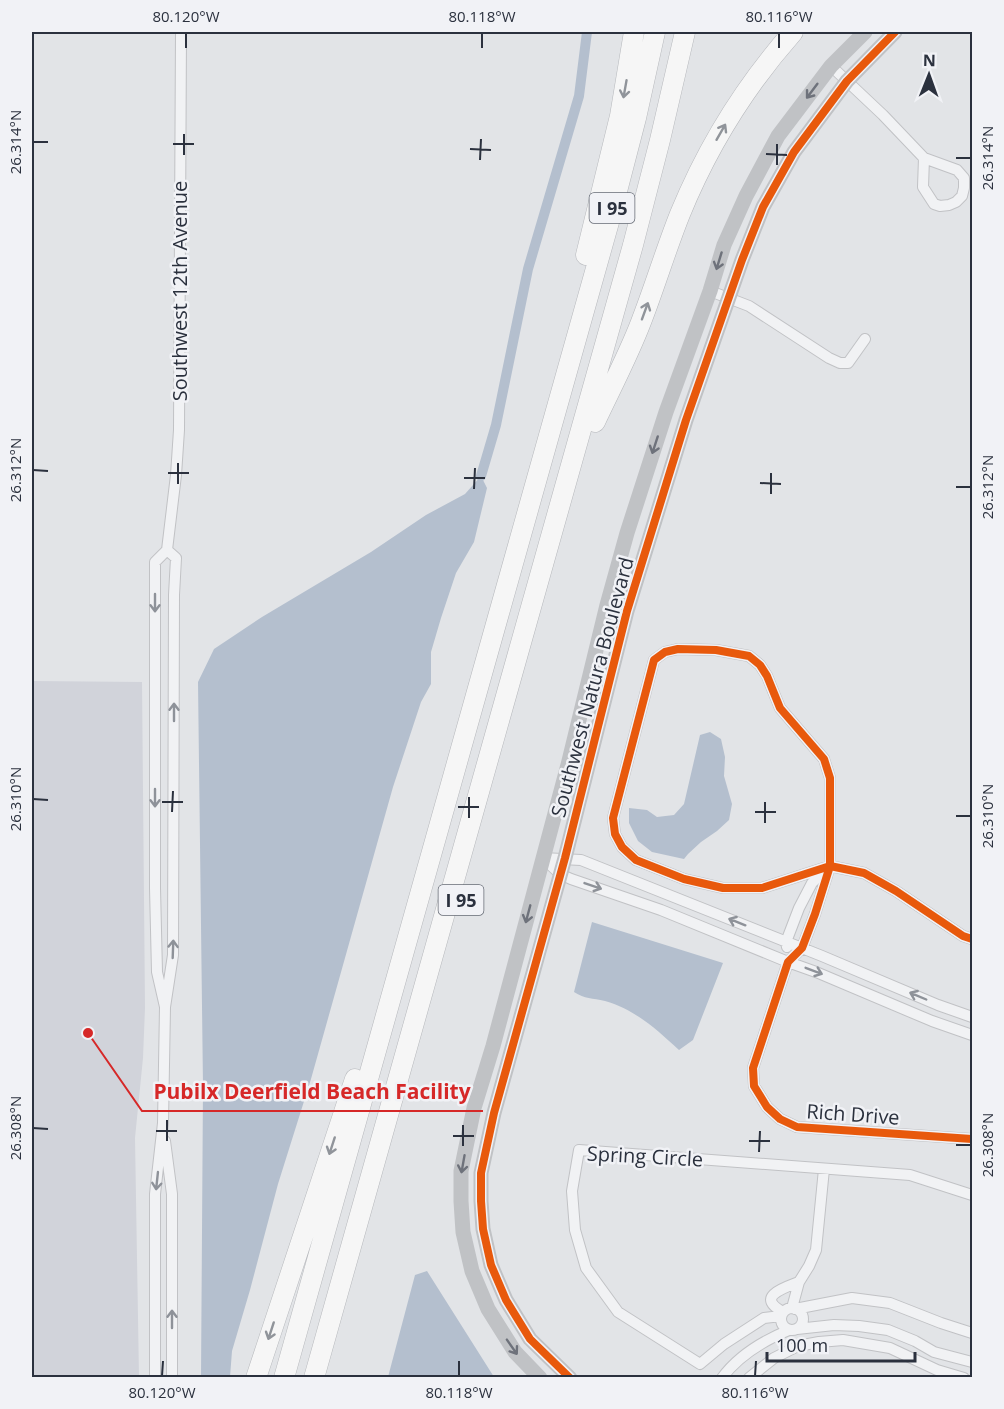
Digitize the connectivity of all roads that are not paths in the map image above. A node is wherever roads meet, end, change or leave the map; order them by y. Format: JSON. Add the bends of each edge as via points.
{"nodes":[{"id":1,"x":181,"y":32,"type":"edge"},
{"id":2,"x":634,"y":32,"type":"edge"},
{"id":3,"x":655,"y":32,"type":"edge"},
{"id":4,"x":667,"y":32,"type":"edge"},
{"id":5,"x":685,"y":32,"type":"edge"},
{"id":6,"x":697,"y":32,"type":"edge"},
{"id":7,"x":793,"y":32,"type":"edge"},
{"id":8,"x":865,"y":32,"type":"edge"},
{"id":9,"x":895,"y":32,"type":"edge"},
{"id":10,"x":831,"y":66,"type":"junction"},
{"id":11,"x":847,"y":81,"type":"junction"},
{"id":12,"x":924,"y":158,"type":"junction"},
{"id":13,"x":710,"y":291,"type":"junction"},
{"id":14,"x":728,"y":298,"type":"junction"},
{"id":15,"x":865,"y":339,"type":"dead end"},
{"id":16,"x":564,"y":384,"type":"junction"},
{"id":17,"x":595,"y":422,"type":"junction"},
{"id":18,"x":167,"y":550,"type":"junction"},
{"id":19,"x":543,"y":858,"type":"junction"},
{"id":20,"x":565,"y":858,"type":"junction"},
{"id":21,"x":830,"y":866,"type":"junction"},
{"id":22,"x":561,"y":874,"type":"junction"},
{"id":23,"x":649,"y":887,"type":"junction"},
{"id":24,"x":643,"y":904,"type":"junction"},
{"id":25,"x":717,"y":914,"type":"junction"},
{"id":26,"x":711,"y":930,"type":"junction"},
{"id":27,"x":972,"y":939,"type":"edge"},
{"id":28,"x":786,"y":942,"type":"junction"},
{"id":29,"x":802,"y":948,"type":"junction"},
{"id":30,"x":788,"y":962,"type":"junction"},
{"id":31,"x":165,"y":1007,"type":"junction"},
{"id":32,"x":951,"y":1009,"type":"junction"},
{"id":33,"x":385,"y":1014,"type":"junction"},
{"id":34,"x":972,"y":1017,"type":"edge"},
{"id":35,"x":946,"y":1025,"type":"junction"},
{"id":36,"x":972,"y":1035,"type":"edge"},
{"id":37,"x":163,"y":1123,"type":"junction"},
{"id":38,"x":972,"y":1139,"type":"edge"},
{"id":39,"x":824,"y":1168,"type":"junction"},
{"id":40,"x":972,"y":1195,"type":"edge"},
{"id":41,"x":799,"y":1282,"type":"junction"},
{"id":42,"x":788,"y":1311,"type":"junction"},
{"id":43,"x":793,"y":1330,"type":"junction"},
{"id":44,"x":972,"y":1332,"type":"edge"},
{"id":45,"x":798,"y":1346,"type":"junction"},
{"id":46,"x":972,"y":1362,"type":"edge"},
{"id":47,"x":155,"y":1377,"type":"edge"},
{"id":48,"x":172,"y":1377,"type":"edge"},
{"id":49,"x":256,"y":1377,"type":"edge"},
{"id":50,"x":284,"y":1377,"type":"edge"},
{"id":51,"x":297,"y":1377,"type":"edge"},
{"id":52,"x":314,"y":1377,"type":"edge"},
{"id":53,"x":327,"y":1377,"type":"edge"},
{"id":54,"x":540,"y":1377,"type":"edge"},
{"id":55,"x":570,"y":1377,"type":"edge"},
{"id":56,"x":722,"y":1377,"type":"edge"},
{"id":57,"x":749,"y":1377,"type":"edge"},
{"id":58,"x":964,"y":1377,"type":"edge"}],
"edges":[{"from":1,"to":18,"type":"street","name":"Southwest 12th Avenue","via":[[178,430]]},
{"from":2,"to":16,"type":"highway","one_way":true,"via":[[615,139],[569,323]]},
{"from":3,"to":16,"type":"highway","number":"I 95","via":[[623,169]]},
{"from":4,"to":51,"type":"highway","via":[[613,253]]},
{"from":5,"to":52,"type":"highway","via":[[633,245]]},
{"from":6,"to":17,"type":"highway","number":"I 95","via":[[665,169]]},
{"from":17,"to":7,"type":"highway","one_way":true,"via":[[640,324],[700,172],[746,93]]},
{"from":8,"to":10,"type":"street","name":"Southwest Natura Boulevard"},
{"from":9,"to":11,"type":"street","name":"Southwest Natura Boulevard"},
{"from":10,"to":11,"type":"street"},
{"from":10,"to":13,"type":"street","name":"Southwest Natura Boulevard","one_way":true,"via":[[778,136],[751,186],[724,245]]},
{"from":11,"to":12,"type":"street"},
{"from":11,"to":14,"type":"street","name":"Southwest Natura Boulevard","via":[[794,152],[763,207]]},
{"from":12,"to":12,"type":"street","via":[[923,187],[934,204],[956,202],[962,196],[964,178],[957,170]]},
{"from":13,"to":14,"type":"street"},
{"from":13,"to":19,"type":"street","name":"Southwest Natura Boulevard","one_way":true,"via":[[627,532]]},
{"from":14,"to":15,"type":"street","via":[[748,306],[840,363],[848,363]]},
{"from":14,"to":20,"type":"street","name":"Southwest Natura Boulevard","via":[[627,611]]},
{"from":16,"to":33,"type":"highway","number":"I 95"},
{"from":17,"to":53,"type":"highway","number":"I 95"},
{"from":31,"to":18,"type":"street","name":"Southwest 12th Avenue","one_way":true,"via":[[174,955],[176,558]]},
{"from":18,"to":31,"type":"street","name":"Southwest 12th Avenue","one_way":true,"via":[[155,562],[157,972]]},
{"from":19,"to":20,"type":"street"},
{"from":19,"to":22,"type":"street"},
{"from":19,"to":54,"type":"street","name":"Southwest Natura Boulevard","one_way":true,"via":[[474,1108],[461,1171],[463,1232],[472,1271],[488,1309],[515,1352]]},
{"from":20,"to":22,"type":"street","name":"Southwest Natura Boulevard"},
{"from":20,"to":23,"type":"street","via":[[581,860]]},
{"from":21,"to":21,"type":"street","via":[[831,787],[824,759],[780,708],[760,665],[749,656],[707,650],[678,649],[654,660],[613,818],[622,847],[636,860],[684,879],[723,888],[762,888]]},
{"from":21,"to":27,"type":"street","via":[[864,873]]},
{"from":21,"to":28,"type":"street","via":[[812,883]]},
{"from":21,"to":29,"type":"street"},
{"from":22,"to":24,"type":"street","one_way":true},
{"from":22,"to":55,"type":"street","name":"Southwest Natura Boulevard","via":[[494,1113],[480,1201],[491,1265],[506,1300],[530,1339]]},
{"from":23,"to":24,"type":"street"},
{"from":23,"to":25,"type":"street"},
{"from":24,"to":26,"type":"street"},
{"from":25,"to":26,"type":"street"},
{"from":28,"to":25,"type":"street","one_way":true},
{"from":26,"to":30,"type":"street"},
{"from":28,"to":29,"type":"street"},
{"from":28,"to":30,"type":"street"},
{"from":29,"to":30,"type":"street","name":"Rich Drive"},
{"from":32,"to":29,"type":"street","one_way":true},
{"from":30,"to":35,"type":"street","one_way":true},
{"from":30,"to":38,"type":"street","name":"Rich Drive","via":[[753,1068],[754,1086],[767,1107],[797,1127]]},
{"from":31,"to":37,"type":"street","name":"Southwest 12th Avenue"},
{"from":32,"to":34,"type":"street"},
{"from":32,"to":35,"type":"street"},
{"from":33,"to":49,"type":"highway","one_way":true,"via":[[353,1082]]},
{"from":33,"to":50,"type":"highway","number":"I 95"},
{"from":35,"to":36,"type":"street"},
{"from":37,"to":47,"type":"street","name":"Southwest 12th Avenue","one_way":true,"via":[[155,1194]]},
{"from":48,"to":37,"type":"street","name":"Southwest 12th Avenue","one_way":true,"via":[[172,1194]]},
{"from":39,"to":40,"type":"street","name":"Spring Circle","via":[[909,1175]]},
{"from":39,"to":41,"type":"street","via":[[816,1250]]},
{"from":39,"to":42,"type":"street","name":"Spring Circle","via":[[579,1150],[572,1191],[575,1230],[586,1268],[618,1312],[700,1364],[764,1318]]},
{"from":41,"to":42,"type":"street"},
{"from":41,"to":42,"type":"street","via":[[776,1290],[771,1299],[774,1307]]},
{"from":42,"to":43,"type":"street","via":[[782,1324]]},
{"from":42,"to":43,"type":"street","via":[[801,1313],[803,1320]]},
{"from":42,"to":44,"type":"street","name":"Spring Circle","via":[[852,1298],[890,1303]]},
{"from":43,"to":45,"type":"street"},
{"from":43,"to":46,"type":"street","via":[[834,1325],[888,1329],[934,1352]]},
{"from":43,"to":56,"type":"street","via":[[757,1347]]},
{"from":45,"to":57,"type":"street"},
{"from":45,"to":58,"type":"street","via":[[843,1340],[867,1343]]}]}
